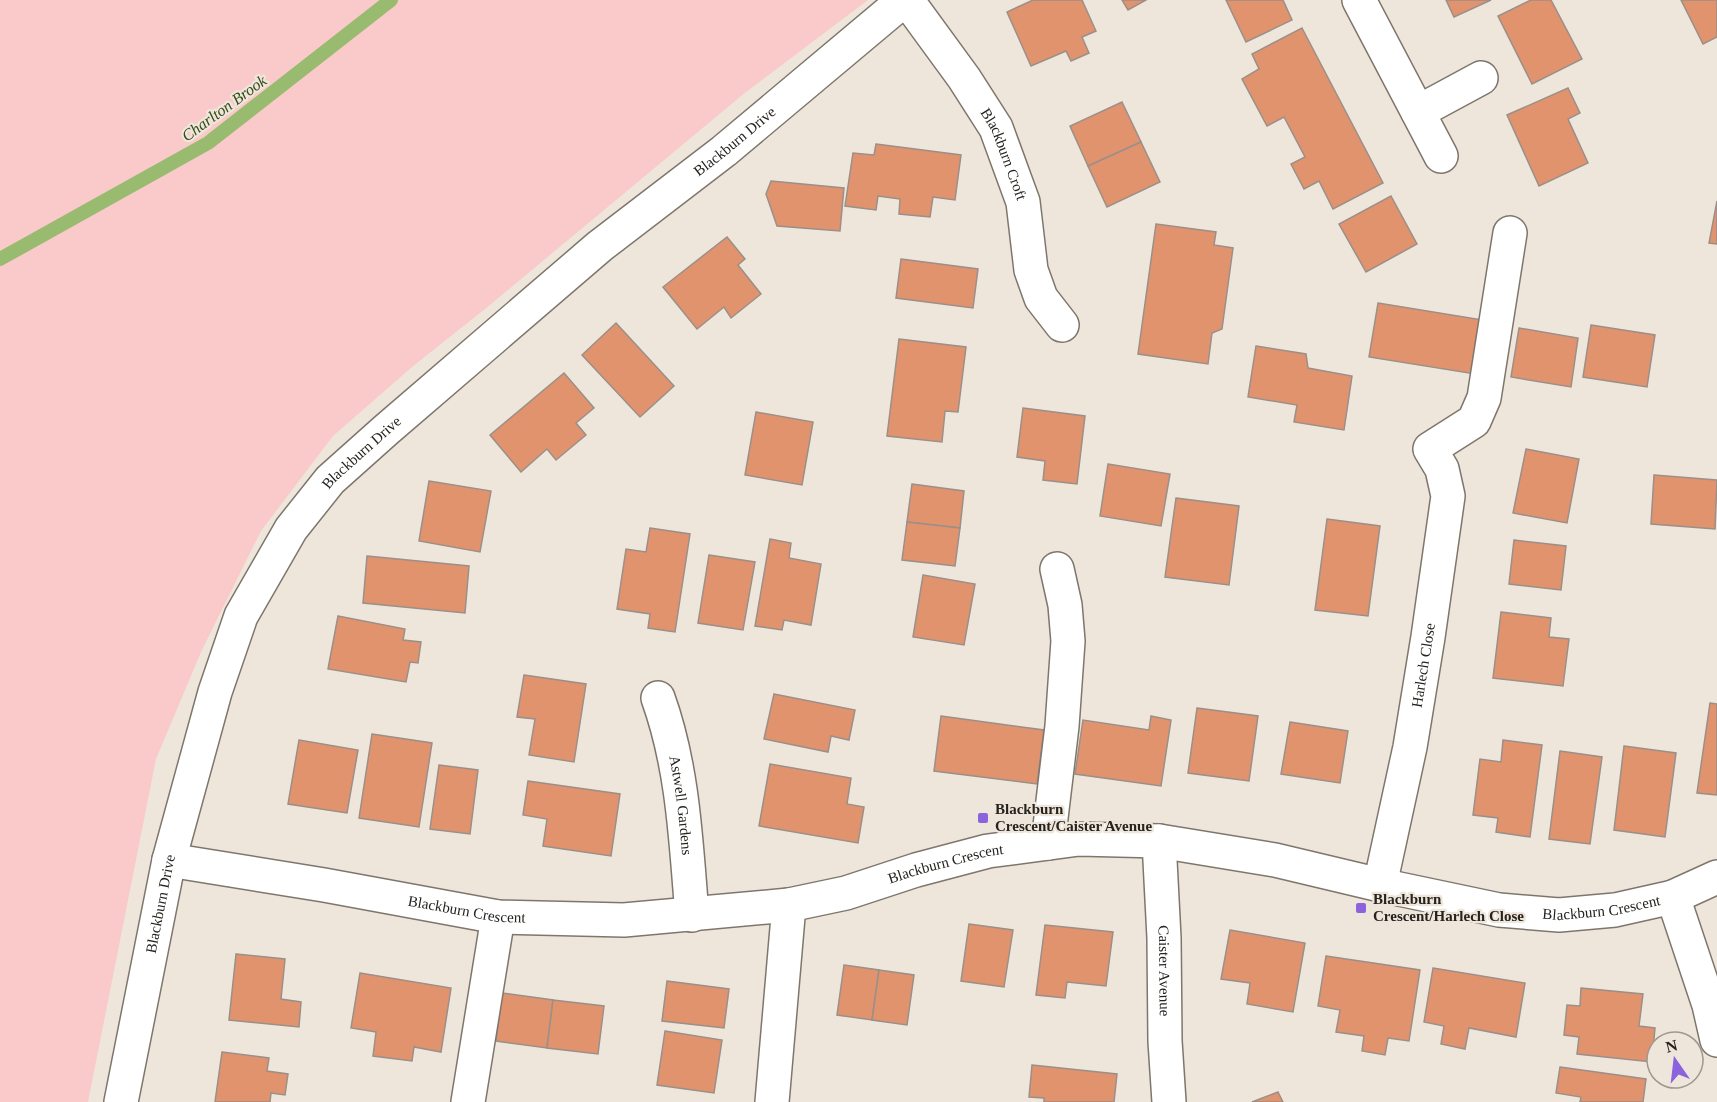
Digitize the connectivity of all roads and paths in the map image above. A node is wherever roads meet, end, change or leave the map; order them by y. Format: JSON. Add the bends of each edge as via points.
{"nodes":[{"id":1,"x":905,"y":0,"type":"edge"},
{"id":2,"x":1359,"y":0,"type":"edge"},
{"id":3,"x":1481,"y":78,"type":"dead end"},
{"id":4,"x":1418,"y":112,"type":"junction"},
{"id":5,"x":1441,"y":156,"type":"dead end"},
{"id":6,"x":1510,"y":233,"type":"dead end"},
{"id":7,"x":1062,"y":325,"type":"dead end"},
{"id":8,"x":1057,"y":568,"type":"dead end"},
{"id":9,"x":658,"y":698,"type":"dead end"},
{"id":10,"x":1159,"y":841,"type":"junction"},
{"id":11,"x":1048,"y":843,"type":"junction"},
{"id":12,"x":169,"y":860,"type":"junction"},
{"id":13,"x":1717,"y":877,"type":"edge"},
{"id":14,"x":1380,"y":885,"type":"junction"},
{"id":15,"x":1672,"y":897,"type":"junction"},
{"id":16,"x":789,"y":905,"type":"junction"},
{"id":17,"x":692,"y":915,"type":"junction"},
{"id":18,"x":498,"y":916,"type":"junction"},
{"id":19,"x":1717,"y":1040,"type":"edge"},
{"id":20,"x":121,"y":1102,"type":"edge"},
{"id":21,"x":468,"y":1102,"type":"edge"},
{"id":22,"x":772,"y":1102,"type":"edge"},
{"id":23,"x":1168,"y":1102,"type":"edge"}],
"edges":[{"from":1,"to":7,"type":"street","name":"Blackburn Croft","via":[[996,128],[1023,202],[1031,270],[1041,298]]},
{"from":1,"to":12,"type":"street","name":"Blackburn Drive","via":[[724,151],[600,246],[330,480],[291,529],[241,615],[214,692]]},
{"from":2,"to":4,"type":"street"},
{"from":3,"to":4,"type":"street"},
{"from":4,"to":5,"type":"street"},
{"from":6,"to":14,"type":"street","name":"Harlech Close","via":[[1484,398],[1474,421],[1430,449],[1442,469],[1448,496],[1410,747]]},
{"from":8,"to":11,"type":"street","via":[[1068,641]]},
{"from":9,"to":17,"type":"street","name":"Astwell Gardens","via":[[676,772]]},
{"from":10,"to":11,"type":"street","name":"Blackburn Crescent","via":[[1079,839]]},
{"from":10,"to":14,"type":"street","name":"Blackburn Crescent","via":[[1275,860]]},
{"from":10,"to":23,"type":"street","name":"Caister Avenue"},
{"from":11,"to":16,"type":"street","name":"Blackburn Crescent","via":[[988,851],[846,893]]},
{"from":12,"to":18,"type":"street","name":"Blackburn Crescent"},
{"from":12,"to":20,"type":"street","name":"Blackburn Drive"},
{"from":13,"to":15,"type":"street","name":"Blackburn Crescent"},
{"from":14,"to":15,"type":"street","name":"Blackburn Crescent","via":[[1499,910],[1559,915],[1615,910]]},
{"from":15,"to":19,"type":"street"},
{"from":16,"to":17,"type":"street","name":"Blackburn Crescent"},
{"from":16,"to":22,"type":"street"},
{"from":17,"to":18,"type":"street","name":"Blackburn Crescent","via":[[624,920]]},
{"from":18,"to":21,"type":"street"}]}
